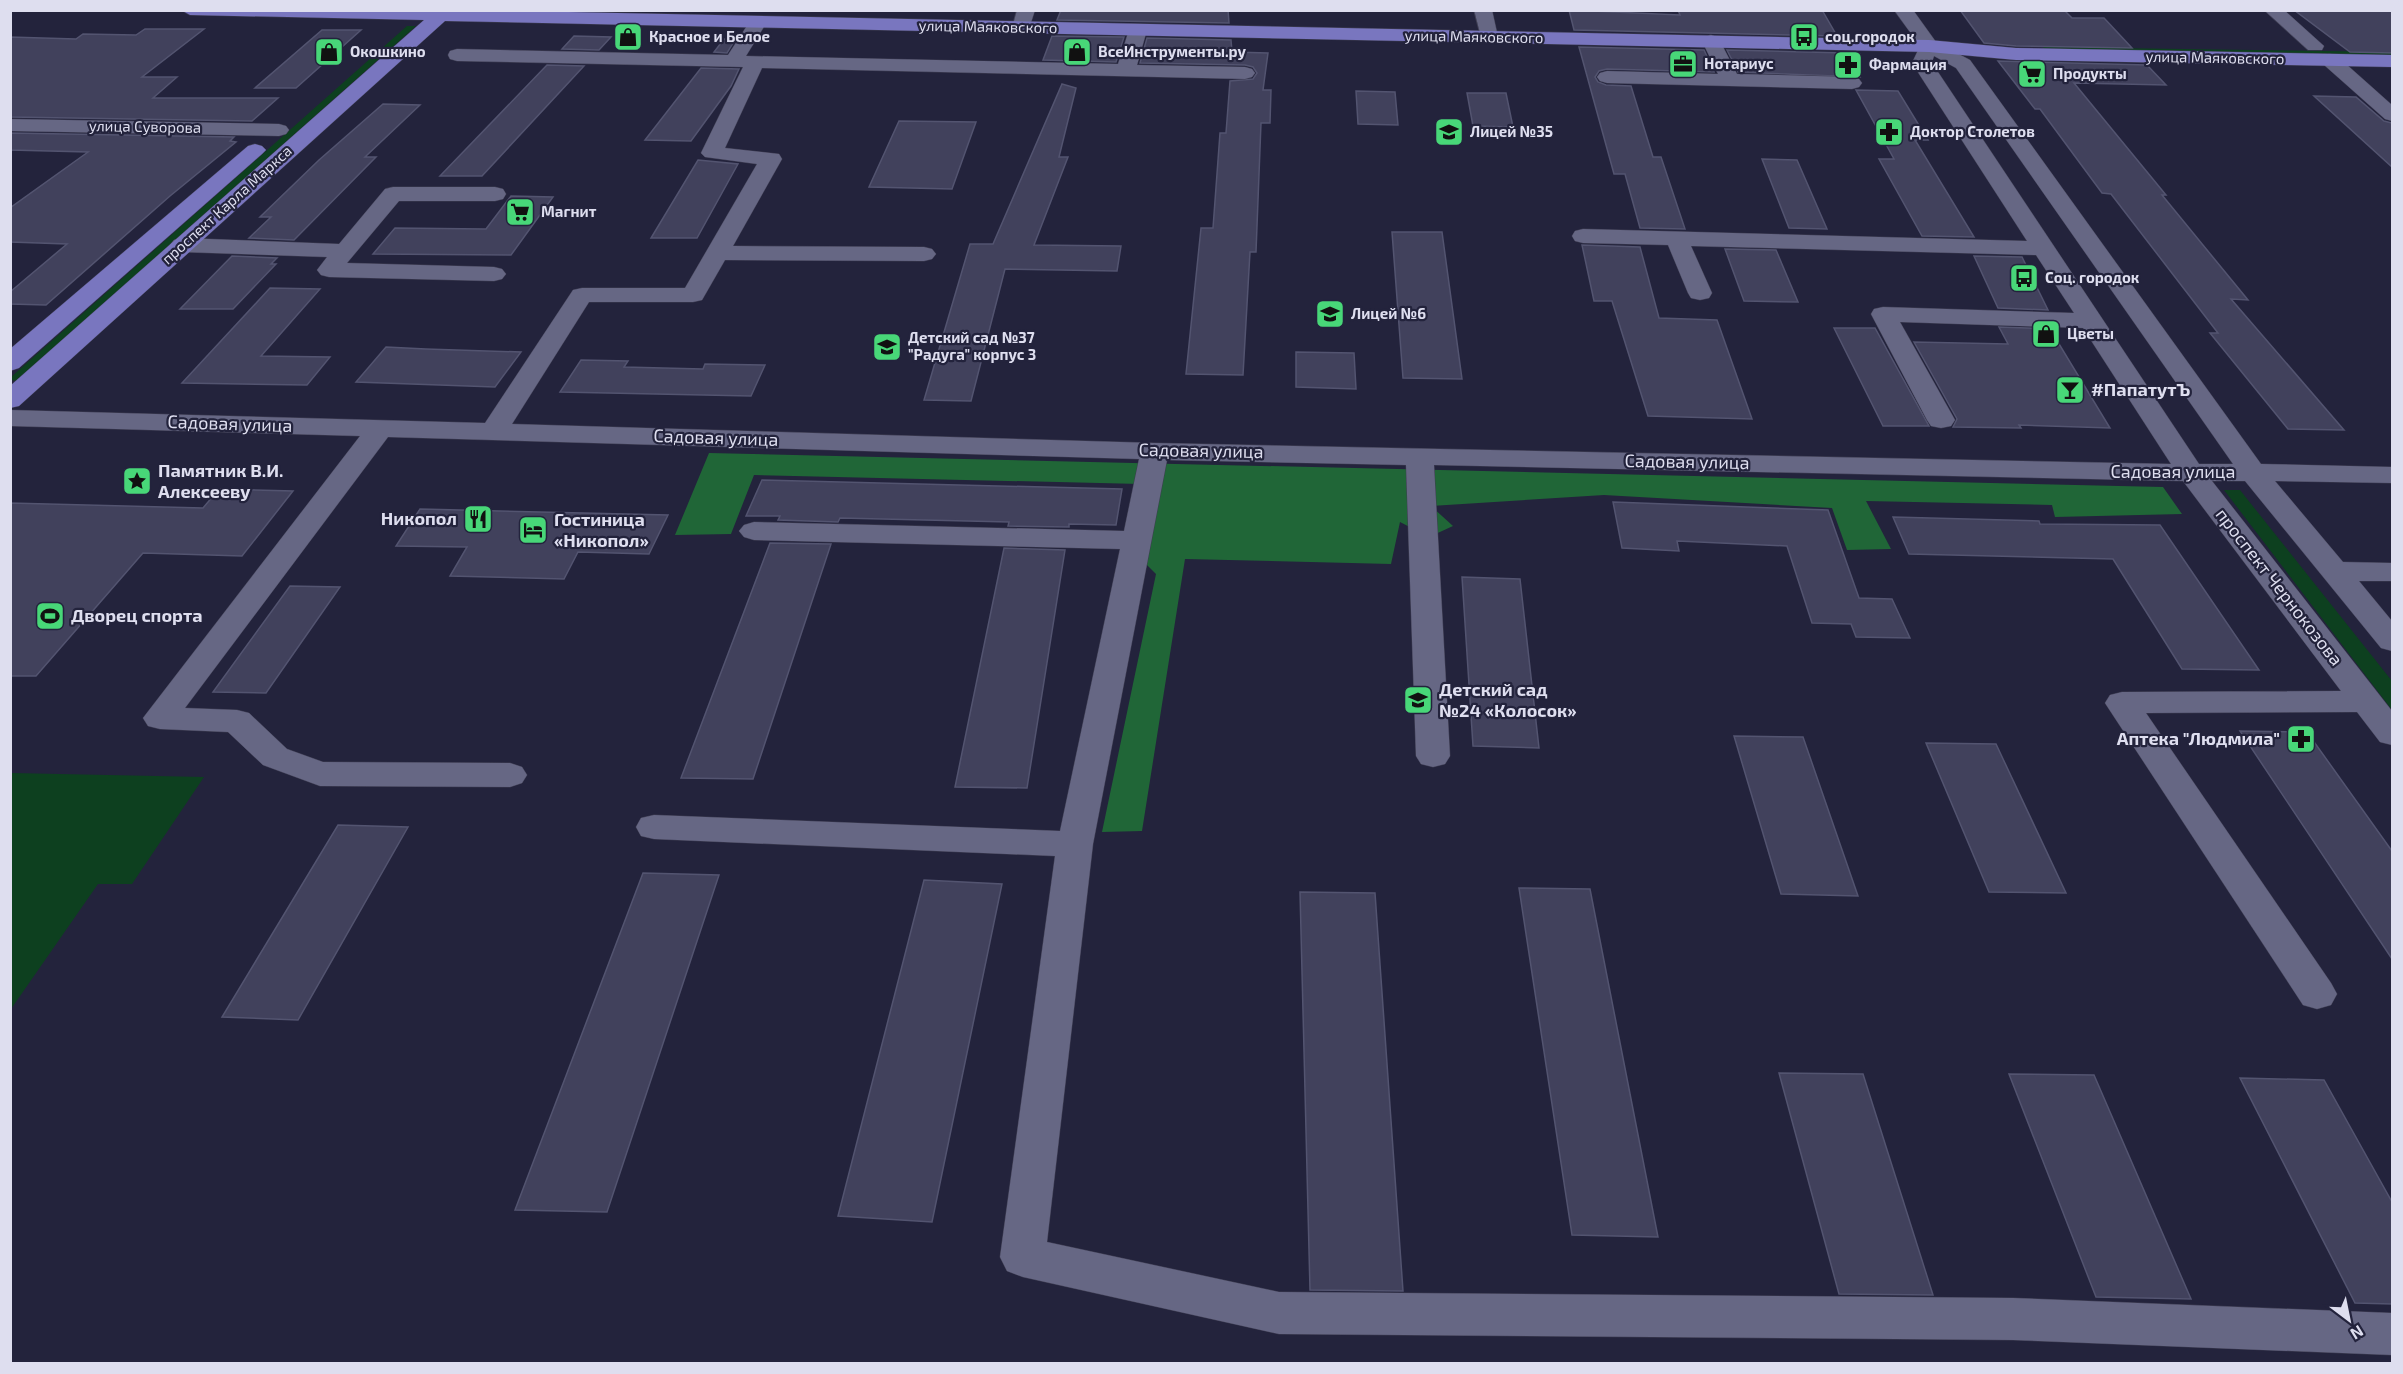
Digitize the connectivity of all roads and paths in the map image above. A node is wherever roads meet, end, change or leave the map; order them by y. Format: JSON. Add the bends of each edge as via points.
{"nodes":[{"id":1,"x":190,"y":10,"type":"edge"},
{"id":2,"x":1484,"y":10,"type":"edge"},
{"id":3,"x":1903,"y":10,"type":"edge"},
{"id":4,"x":2273,"y":10,"type":"edge"},
{"id":5,"x":430,"y":13,"type":"edge"},
{"id":6,"x":1023,"y":19,"type":"edge"},
{"id":7,"x":758,"y":22,"type":"junction"},
{"id":8,"x":1138,"y":30,"type":"junction"},
{"id":9,"x":392,"y":31,"type":"dead end"},
{"id":10,"x":1490,"y":37,"type":"junction"},
{"id":11,"x":1711,"y":41,"type":"junction"},
{"id":12,"x":1929,"y":46,"type":"junction"},
{"id":13,"x":2315,"y":46,"type":"junction"},
{"id":14,"x":2392,"y":47,"type":"edge"},
{"id":15,"x":457,"y":55,"type":"dead end"},
{"id":16,"x":2330,"y":60,"type":"junction"},
{"id":17,"x":2392,"y":61,"type":"edge"},
{"id":18,"x":744,"y":62,"type":"junction"},
{"id":19,"x":1125,"y":71,"type":"junction"},
{"id":20,"x":1245,"y":74,"type":"dead end"},
{"id":21,"x":1607,"y":77,"type":"dead end"},
{"id":22,"x":1731,"y":81,"type":"junction"},
{"id":23,"x":1852,"y":83,"type":"dead end"},
{"id":24,"x":296,"y":115,"type":"dead end"},
{"id":25,"x":2392,"y":115,"type":"edge"},
{"id":26,"x":10,"y":125,"type":"edge"},
{"id":27,"x":279,"y":130,"type":"junction"},
{"id":28,"x":495,"y":194,"type":"dead end"},
{"id":29,"x":1583,"y":236,"type":"dead end"},
{"id":30,"x":1676,"y":238,"type":"junction"},
{"id":31,"x":182,"y":245,"type":"junction"},
{"id":32,"x":2043,"y":248,"type":"junction"},
{"id":33,"x":345,"y":251,"type":"junction"},
{"id":34,"x":717,"y":253,"type":"junction"},
{"id":35,"x":924,"y":254,"type":"dead end"},
{"id":36,"x":494,"y":274,"type":"dead end"},
{"id":37,"x":1700,"y":293,"type":"dead end"},
{"id":38,"x":2092,"y":321,"type":"junction"},
{"id":39,"x":10,"y":363,"type":"edge"},
{"id":40,"x":10,"y":400,"type":"edge"},
{"id":41,"x":10,"y":418,"type":"edge"},
{"id":42,"x":1941,"y":420,"type":"dead end"},
{"id":43,"x":381,"y":428,"type":"junction"},
{"id":44,"x":493,"y":432,"type":"junction"},
{"id":45,"x":1155,"y":451,"type":"junction"},
{"id":46,"x":1420,"y":456,"type":"junction"},
{"id":47,"x":2253,"y":472,"type":"junction"},
{"id":48,"x":2191,"y":473,"type":"junction"},
{"id":49,"x":2392,"y":475,"type":"edge"},
{"id":50,"x":754,"y":531,"type":"dead end"},
{"id":51,"x":1137,"y":540,"type":"junction"},
{"id":52,"x":2334,"y":571,"type":"junction"},
{"id":53,"x":2392,"y":572,"type":"edge"},
{"id":54,"x":2392,"y":641,"type":"edge"},
{"id":55,"x":2367,"y":701,"type":"junction"},
{"id":56,"x":2392,"y":734,"type":"edge"},
{"id":57,"x":1433,"y":756,"type":"dead end"},
{"id":58,"x":510,"y":775,"type":"dead end"},
{"id":59,"x":654,"y":828,"type":"dead end"},
{"id":60,"x":1075,"y":844,"type":"junction"},
{"id":61,"x":2317,"y":994,"type":"dead end"},
{"id":62,"x":2392,"y":1334,"type":"edge"}],
"edges":[{"from":1,"to":5,"type":"main road","name":"улица Маяковского"},
{"from":2,"to":10,"type":"street"},
{"from":3,"to":12,"type":"street"},
{"from":4,"to":13,"type":"street"},
{"from":5,"to":7,"type":"main road","name":"улица Маяковского"},
{"from":5,"to":9,"type":"main road"},
{"from":5,"to":31,"type":"main road","name":"проспект Карла Маркса"},
{"from":6,"to":7,"type":"main road","name":"улица Маяковского"},
{"from":6,"to":8,"type":"main road","name":"улица Маяковского"},
{"from":7,"to":18,"type":"street"},
{"from":8,"to":10,"type":"main road","name":"улица Маяковского"},
{"from":8,"to":19,"type":"street"},
{"from":10,"to":11,"type":"main road","name":"улица Маяковского"},
{"from":11,"to":12,"type":"main road","name":"улица Маяковского"},
{"from":11,"to":22,"type":"street"},
{"from":12,"to":13,"type":"main road","name":"улица Маяковского","via":[[2002,40]]},
{"from":12,"to":16,"type":"main road","name":"улица Маяковского","via":[[2016,54]]},
{"from":12,"to":32,"type":"street","name":"проспект Чернокозова","via":[[1922,63]]},
{"from":12,"to":47,"type":"street","via":[[1964,64]]},
{"from":13,"to":14,"type":"main road","name":"улица Маяковского"},
{"from":15,"to":18,"type":"street"},
{"from":16,"to":17,"type":"main road","name":"улица Маяковского"},
{"from":16,"to":25,"type":"street"},
{"from":18,"to":19,"type":"street"},
{"from":18,"to":34,"type":"street","via":[[712,153],[771,159]]},
{"from":19,"to":20,"type":"street"},
{"from":21,"to":22,"type":"street"},
{"from":22,"to":23,"type":"street"},
{"from":24,"to":27,"type":"main road","name":"проспект Карла Маркса"},
{"from":26,"to":27,"type":"street","name":"улица Суворова"},
{"from":27,"to":39,"type":"main road","name":"проспект Карла Маркса"},
{"from":28,"to":33,"type":"street","via":[[393,194]]},
{"from":29,"to":30,"type":"street"},
{"from":30,"to":32,"type":"street"},
{"from":30,"to":37,"type":"street"},
{"from":31,"to":33,"type":"street"},
{"from":31,"to":40,"type":"main road","name":"проспект Карла Маркса"},
{"from":32,"to":38,"type":"street","name":"проспект Чернокозова"},
{"from":33,"to":36,"type":"street","via":[[329,270]]},
{"from":34,"to":35,"type":"street"},
{"from":34,"to":44,"type":"street","via":[[693,295],[582,295]]},
{"from":38,"to":42,"type":"street","via":[[1883,314]]},
{"from":38,"to":48,"type":"street","name":"проспект Чернокозова"},
{"from":41,"to":43,"type":"street","name":"Садовая улица"},
{"from":43,"to":44,"type":"street","name":"Садовая улица"},
{"from":43,"to":58,"type":"street","via":[[160,718],[237,721],[275,757],[320,774]]},
{"from":44,"to":45,"type":"street","name":"Садовая улица"},
{"from":45,"to":46,"type":"street","name":"Садовая улица"},
{"from":45,"to":51,"type":"street"},
{"from":46,"to":48,"type":"street","name":"Садовая улица"},
{"from":46,"to":57,"type":"street"},
{"from":47,"to":48,"type":"street","name":"Садовая улица"},
{"from":47,"to":49,"type":"street","name":"Садовая улица"},
{"from":47,"to":52,"type":"street"},
{"from":48,"to":55,"type":"street","name":"проспект Чернокозова"},
{"from":50,"to":51,"type":"street"},
{"from":51,"to":60,"type":"street"},
{"from":52,"to":53,"type":"street"},
{"from":52,"to":54,"type":"street"},
{"from":55,"to":56,"type":"street","name":"проспект Чернокозова"},
{"from":55,"to":61,"type":"street","via":[[2122,703]]},
{"from":59,"to":60,"type":"street"},
{"from":60,"to":62,"type":"street","via":[[1023,1257],[1279,1313],[2013,1319]]}]}
